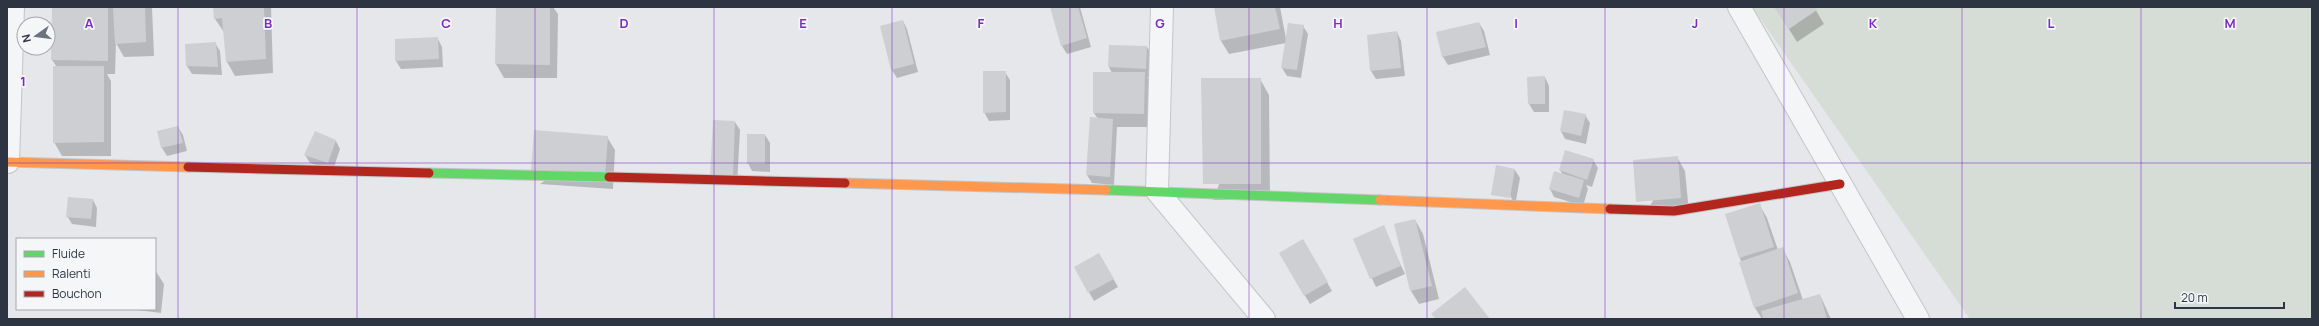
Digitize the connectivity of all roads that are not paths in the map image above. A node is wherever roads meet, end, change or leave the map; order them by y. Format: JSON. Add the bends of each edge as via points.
{"nodes":[{"id":1,"x":13,"y":7,"type":"edge"},
{"id":2,"x":1162,"y":7,"type":"edge"},
{"id":3,"x":1739,"y":7,"type":"edge"},
{"id":4,"x":8,"y":162,"type":"edge"},
{"id":5,"x":1840,"y":184,"type":"junction"},
{"id":6,"x":1157,"y":191,"type":"junction"},
{"id":7,"x":1264,"y":319,"type":"edge"},
{"id":8,"x":1918,"y":319,"type":"edge"}],
"edges":[{"from":1,"to":4,"type":"street"},
{"from":2,"to":6,"type":"street"},
{"from":3,"to":5,"type":"street"},
{"from":4,"to":6,"type":"street"},
{"from":5,"to":6,"type":"street","via":[[1674,211]]},
{"from":5,"to":8,"type":"street"},
{"from":6,"to":7,"type":"street"}]}
